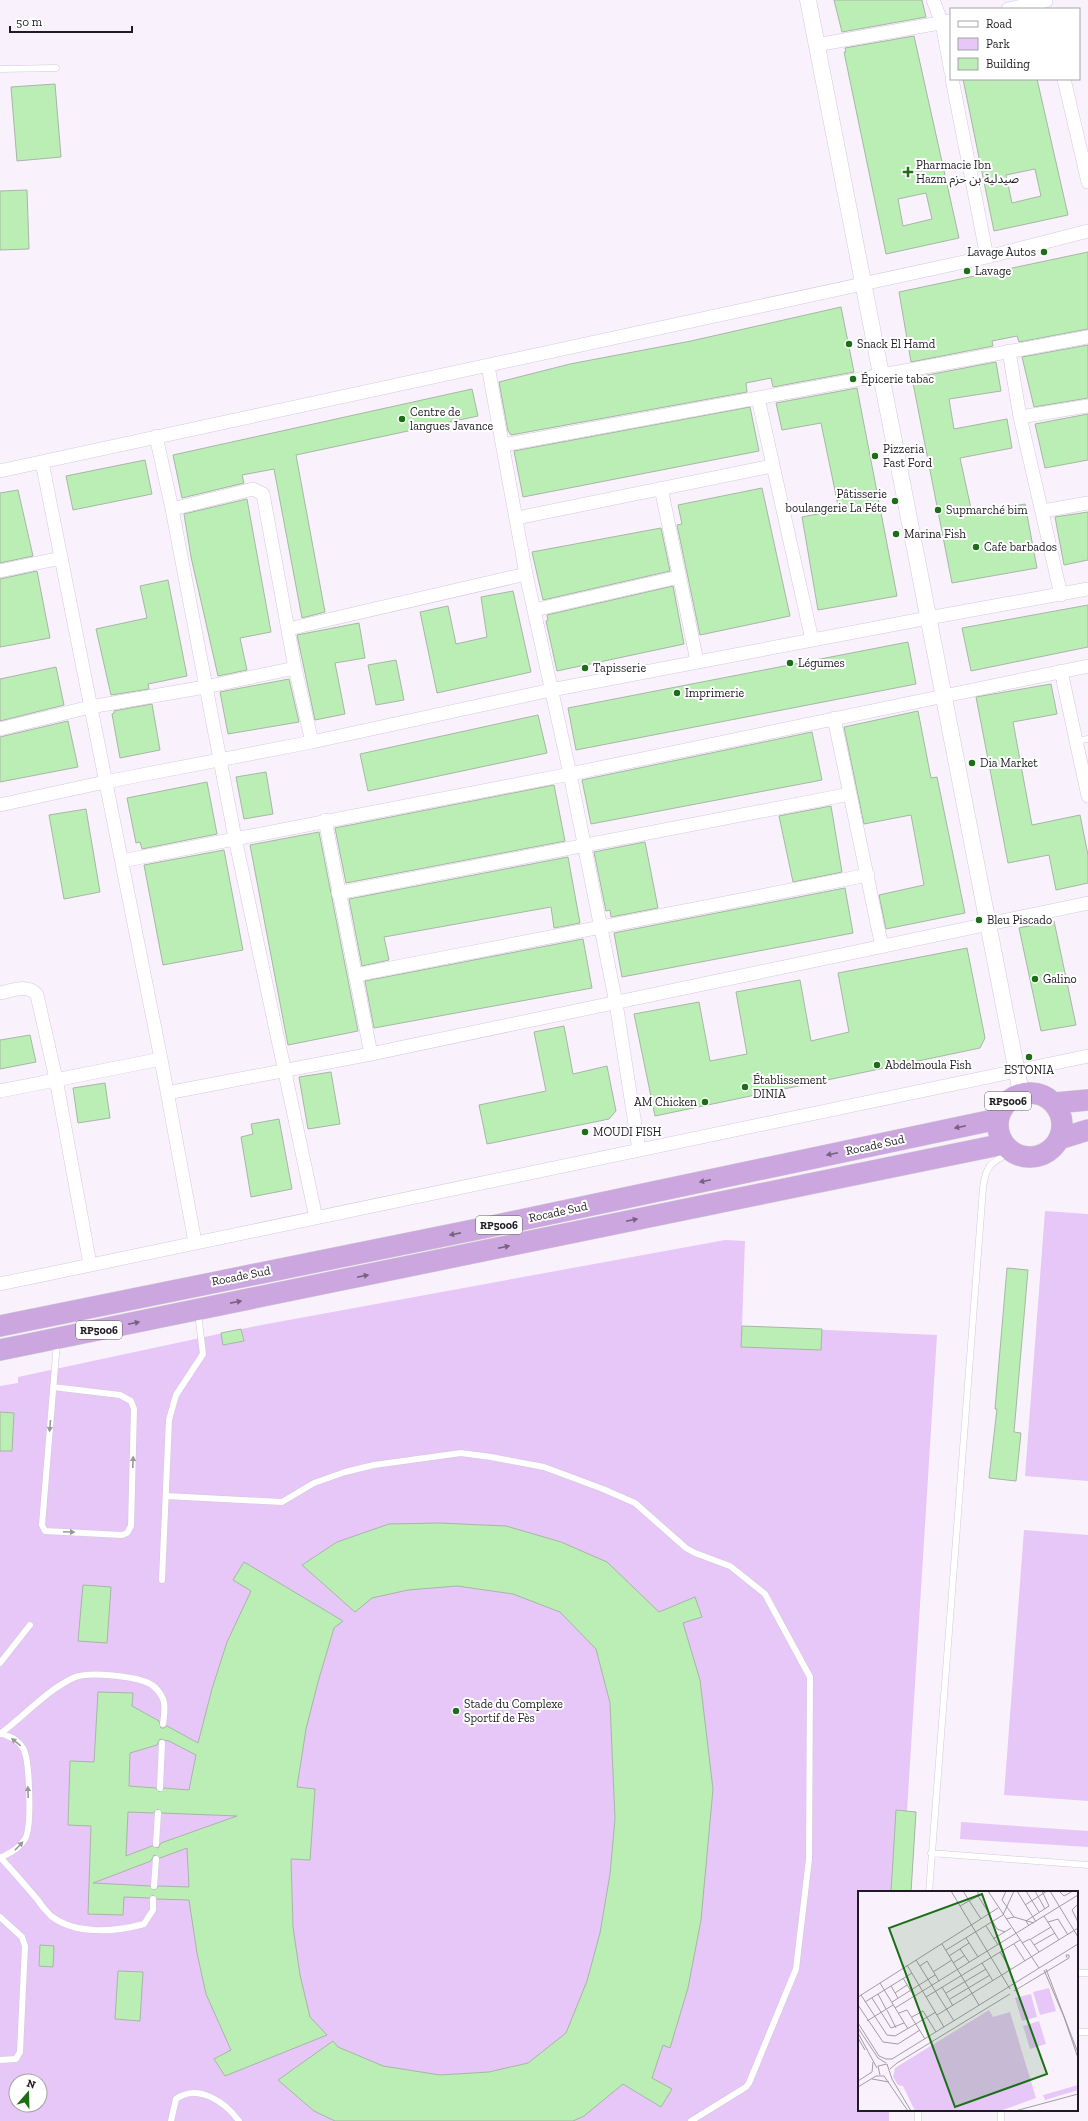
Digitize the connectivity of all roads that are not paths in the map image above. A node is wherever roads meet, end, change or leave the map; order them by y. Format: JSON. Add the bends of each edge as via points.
{"nodes":[{"id":1,"x":808,"y":0,"type":"edge"},
{"id":2,"x":933,"y":0,"type":"edge"},
{"id":3,"x":1046,"y":3,"type":"edge"},
{"id":4,"x":1014,"y":8,"type":"edge"},
{"id":5,"x":946,"y":22,"type":"edge"},
{"id":6,"x":816,"y":45,"type":"junction"},
{"id":7,"x":950,"y":62,"type":"edge"},
{"id":8,"x":56,"y":68,"type":"dead end"},
{"id":9,"x":0,"y":69,"type":"edge"},
{"id":10,"x":952,"y":80,"type":"edge"},
{"id":11,"x":1064,"y":80,"type":"edge"},
{"id":12,"x":1088,"y":182,"type":"edge"},
{"id":13,"x":1088,"y":231,"type":"edge"},
{"id":14,"x":987,"y":257,"type":"junction"},
{"id":15,"x":863,"y":283,"type":"junction"},
{"id":16,"x":1088,"y":337,"type":"edge"},
{"id":17,"x":1009,"y":351,"type":"junction"},
{"id":18,"x":488,"y":366,"type":"junction"},
{"id":19,"x":881,"y":376,"type":"junction"},
{"id":20,"x":758,"y":398,"type":"junction"},
{"id":21,"x":1088,"y":406,"type":"edge"},
{"id":22,"x":1020,"y":417,"type":"junction"},
{"id":23,"x":156,"y":436,"type":"junction"},
{"id":24,"x":503,"y":445,"type":"junction"},
{"id":25,"x":42,"y":462,"type":"junction"},
{"id":26,"x":772,"y":466,"type":"junction"},
{"id":27,"x":0,"y":471,"type":"edge"},
{"id":28,"x":661,"y":488,"type":"junction"},
{"id":29,"x":1088,"y":503,"type":"edge"},
{"id":30,"x":172,"y":509,"type":"junction"},
{"id":31,"x":1043,"y":511,"type":"junction"},
{"id":32,"x":517,"y":518,"type":"junction"},
{"id":33,"x":61,"y":558,"type":"junction"},
{"id":34,"x":0,"y":571,"type":"edge"},
{"id":35,"x":526,"y":574,"type":"junction"},
{"id":36,"x":678,"y":577,"type":"junction"},
{"id":37,"x":1088,"y":589,"type":"edge"},
{"id":38,"x":1061,"y":595,"type":"junction"},
{"id":39,"x":534,"y":610,"type":"junction"},
{"id":40,"x":928,"y":618,"type":"junction"},
{"id":41,"x":288,"y":629,"type":"junction"},
{"id":42,"x":812,"y":640,"type":"junction"},
{"id":43,"x":697,"y":661,"type":"junction"},
{"id":44,"x":1088,"y":666,"type":"edge"},
{"id":45,"x":295,"y":668,"type":"junction"},
{"id":46,"x":1062,"y":671,"type":"junction"},
{"id":47,"x":205,"y":687,"type":"junction"},
{"id":48,"x":551,"y":690,"type":"junction"},
{"id":49,"x":944,"y":695,"type":"junction"},
{"id":50,"x":90,"y":707,"type":"junction"},
{"id":51,"x":834,"y":718,"type":"junction"},
{"id":52,"x":0,"y":729,"type":"edge"},
{"id":53,"x":1082,"y":740,"type":"edge"},
{"id":54,"x":312,"y":742,"type":"junction"},
{"id":55,"x":220,"y":761,"type":"junction"},
{"id":56,"x":570,"y":774,"type":"junction"},
{"id":57,"x":105,"y":782,"type":"junction"},
{"id":58,"x":850,"y":794,"type":"junction"},
{"id":59,"x":1088,"y":796,"type":"edge"},
{"id":60,"x":0,"y":805,"type":"edge"},
{"id":61,"x":325,"y":820,"type":"junction"},
{"id":62,"x":235,"y":838,"type":"junction"},
{"id":63,"x":584,"y":846,"type":"junction"},
{"id":64,"x":122,"y":861,"type":"junction"},
{"id":65,"x":868,"y":875,"type":"junction"},
{"id":66,"x":338,"y":893,"type":"junction"},
{"id":67,"x":1088,"y":903,"type":"edge"},
{"id":68,"x":988,"y":924,"type":"junction"},
{"id":69,"x":601,"y":927,"type":"junction"},
{"id":70,"x":882,"y":947,"type":"junction"},
{"id":71,"x":355,"y":975,"type":"junction"},
{"id":72,"x":0,"y":993,"type":"edge"},
{"id":73,"x":616,"y":1002,"type":"junction"},
{"id":74,"x":371,"y":1054,"type":"junction"},
{"id":75,"x":1088,"y":1056,"type":"edge"},
{"id":76,"x":162,"y":1059,"type":"junction"},
{"id":77,"x":284,"y":1071,"type":"junction"},
{"id":78,"x":1017,"y":1071,"type":"junction"},
{"id":79,"x":56,"y":1080,"type":"junction"},
{"id":80,"x":0,"y":1091,"type":"edge"},
{"id":81,"x":167,"y":1094,"type":"junction"},
{"id":82,"x":1021,"y":1094,"type":"junction"},
{"id":83,"x":1088,"y":1100,"type":"edge"},
{"id":84,"x":1055,"y":1104,"type":"junction"},
{"id":85,"x":998,"y":1119,"type":"junction"},
{"id":86,"x":1088,"y":1130,"type":"edge"},
{"id":87,"x":1060,"y":1140,"type":"junction"},
{"id":88,"x":1007,"y":1148,"type":"junction"},
{"id":89,"x":639,"y":1150,"type":"junction"},
{"id":90,"x":316,"y":1218,"type":"junction"},
{"id":91,"x":195,"y":1242,"type":"junction"},
{"id":92,"x":90,"y":1264,"type":"junction"},
{"id":93,"x":0,"y":1284,"type":"edge"},
{"id":94,"x":198,"y":1309,"type":"junction"},
{"id":95,"x":0,"y":1326,"type":"edge"},
{"id":96,"x":58,"y":1338,"type":"junction"},
{"id":97,"x":0,"y":1350,"type":"edge"},
{"id":98,"x":53,"y":1387,"type":"junction"},
{"id":99,"x":166,"y":1496,"type":"junction"},
{"id":100,"x":162,"y":1580,"type":"dead end"},
{"id":101,"x":30,"y":1625,"type":"dead end"},
{"id":102,"x":0,"y":1663,"type":"edge"},
{"id":103,"x":164,"y":1724,"type":"dead end"},
{"id":104,"x":0,"y":1734,"type":"edge"},
{"id":105,"x":162,"y":1743,"type":"dead end"},
{"id":106,"x":160,"y":1788,"type":"dead end"},
{"id":107,"x":158,"y":1813,"type":"dead end"},
{"id":108,"x":156,"y":1844,"type":"dead end"},
{"id":109,"x":931,"y":1853,"type":"junction"},
{"id":110,"x":0,"y":1857,"type":"edge"},
{"id":111,"x":156,"y":1859,"type":"dead end"},
{"id":112,"x":1088,"y":1866,"type":"edge"},
{"id":113,"x":154,"y":1886,"type":"dead end"},
{"id":114,"x":929,"y":1891,"type":"edge"},
{"id":115,"x":153,"y":1899,"type":"dead end"},
{"id":116,"x":0,"y":1916,"type":"edge"},
{"id":117,"x":0,"y":2060,"type":"edge"},
{"id":118,"x":171,"y":2121,"type":"edge"},
{"id":119,"x":239,"y":2121,"type":"edge"},
{"id":120,"x":691,"y":2121,"type":"edge"}],
"edges":[{"from":1,"to":6,"type":"street"},
{"from":2,"to":5,"type":"street"},
{"from":3,"to":4,"type":"street"},
{"from":5,"to":6,"type":"street"},
{"from":5,"to":7,"type":"street"},
{"from":6,"to":15,"type":"street"},
{"from":8,"to":9,"type":"lane"},
{"from":10,"to":14,"type":"street"},
{"from":11,"to":12,"type":"street"},
{"from":13,"to":14,"type":"street"},
{"from":14,"to":15,"type":"street"},
{"from":15,"to":18,"type":"street"},
{"from":15,"to":19,"type":"street"},
{"from":16,"to":17,"type":"street"},
{"from":17,"to":19,"type":"street"},
{"from":17,"to":22,"type":"street"},
{"from":18,"to":23,"type":"street"},
{"from":18,"to":24,"type":"street"},
{"from":19,"to":20,"type":"street"},
{"from":19,"to":40,"type":"street"},
{"from":20,"to":24,"type":"street"},
{"from":20,"to":26,"type":"street"},
{"from":21,"to":22,"type":"street"},
{"from":22,"to":31,"type":"street"},
{"from":23,"to":25,"type":"street"},
{"from":23,"to":30,"type":"street"},
{"from":24,"to":32,"type":"street"},
{"from":25,"to":27,"type":"street"},
{"from":25,"to":33,"type":"street"},
{"from":26,"to":28,"type":"street"},
{"from":26,"to":42,"type":"street"},
{"from":28,"to":32,"type":"street"},
{"from":28,"to":36,"type":"street"},
{"from":29,"to":31,"type":"street"},
{"from":30,"to":41,"type":"street","via":[[253,489],[264,494]]},
{"from":30,"to":47,"type":"street"},
{"from":31,"to":38,"type":"street"},
{"from":32,"to":35,"type":"street"},
{"from":33,"to":34,"type":"street"},
{"from":33,"to":50,"type":"street"},
{"from":35,"to":39,"type":"street"},
{"from":35,"to":41,"type":"street"},
{"from":36,"to":39,"type":"street"},
{"from":36,"to":43,"type":"street"},
{"from":37,"to":38,"type":"street"},
{"from":38,"to":40,"type":"street"},
{"from":39,"to":48,"type":"street"},
{"from":40,"to":42,"type":"street"},
{"from":40,"to":49,"type":"street"},
{"from":41,"to":45,"type":"street"},
{"from":42,"to":43,"type":"street"},
{"from":43,"to":48,"type":"street"},
{"from":44,"to":46,"type":"street"},
{"from":45,"to":47,"type":"street"},
{"from":45,"to":54,"type":"street"},
{"from":46,"to":49,"type":"street"},
{"from":46,"to":53,"type":"street"},
{"from":47,"to":50,"type":"street"},
{"from":47,"to":55,"type":"street"},
{"from":48,"to":54,"type":"street"},
{"from":48,"to":56,"type":"street"},
{"from":49,"to":51,"type":"street"},
{"from":49,"to":68,"type":"street"},
{"from":50,"to":52,"type":"street"},
{"from":50,"to":57,"type":"street"},
{"from":51,"to":56,"type":"street"},
{"from":51,"to":58,"type":"street"},
{"from":53,"to":59,"type":"street"},
{"from":54,"to":55,"type":"street"},
{"from":55,"to":57,"type":"street"},
{"from":55,"to":62,"type":"street"},
{"from":56,"to":61,"type":"street"},
{"from":56,"to":63,"type":"street"},
{"from":57,"to":60,"type":"street"},
{"from":57,"to":64,"type":"street"},
{"from":58,"to":63,"type":"street"},
{"from":58,"to":65,"type":"street"},
{"from":61,"to":62,"type":"street"},
{"from":61,"to":66,"type":"street"},
{"from":62,"to":64,"type":"street"},
{"from":62,"to":77,"type":"street"},
{"from":63,"to":66,"type":"street"},
{"from":63,"to":69,"type":"street"},
{"from":64,"to":76,"type":"street"},
{"from":65,"to":69,"type":"street"},
{"from":65,"to":70,"type":"street"},
{"from":66,"to":71,"type":"street"},
{"from":67,"to":68,"type":"street"},
{"from":68,"to":70,"type":"street"},
{"from":68,"to":78,"type":"street"},
{"from":69,"to":71,"type":"street"},
{"from":69,"to":73,"type":"street"},
{"from":70,"to":73,"type":"street"},
{"from":71,"to":74,"type":"street"},
{"from":72,"to":79,"type":"street","via":[[22,988],[30,989],[37,995]]},
{"from":73,"to":74,"type":"street"},
{"from":73,"to":89,"type":"street"},
{"from":74,"to":77,"type":"street"},
{"from":75,"to":78,"type":"street"},
{"from":76,"to":79,"type":"street"},
{"from":76,"to":81,"type":"street"},
{"from":77,"to":81,"type":"street"},
{"from":77,"to":90,"type":"street"},
{"from":78,"to":82,"type":"street"},
{"from":78,"to":89,"type":"street"},
{"from":79,"to":80,"type":"street"},
{"from":79,"to":92,"type":"street"},
{"from":81,"to":91,"type":"street"},
{"from":82,"to":84,"type":"highway","number":"RP5006","via":[[1040,1094]]},
{"from":82,"to":85,"type":"highway","number":"RP5006","via":[[1006,1103]]},
{"from":83,"to":84,"type":"highway"},
{"from":84,"to":87,"type":"highway","via":[[1061,1114],[1063,1127]]},
{"from":85,"to":88,"type":"highway","number":"RP5006","via":[[998,1132]]},
{"from":85,"to":95,"type":"highway","name":"Rocade Sud","number":"RP5006","one_way":true,"via":[[488,1227]]},
{"from":86,"to":87,"type":"highway","number":"RP5006"},
{"from":87,"to":88,"type":"highway","number":"RP5006","via":[[1052,1149],[1032,1157],[1021,1156]]},
{"from":94,"to":88,"type":"highway","name":"Rocade Sud","number":"RP5006","one_way":true},
{"from":88,"to":109,"type":"lane","via":[[991,1163],[985,1176]]},
{"from":89,"to":90,"type":"street"},
{"from":90,"to":91,"type":"street"},
{"from":91,"to":92,"type":"street"},
{"from":92,"to":93,"type":"street"},
{"from":96,"to":94,"type":"highway","number":"RP5006","one_way":true},
{"from":94,"to":99,"type":"lane","via":[[203,1354],[176,1394],[172,1405],[169,1420]]},
{"from":96,"to":97,"type":"highway","number":"RP5006"},
{"from":96,"to":98,"type":"lane"},
{"from":98,"to":98,"type":"lane","one_way":true,"via":[[42,1525],[45,1531],[122,1535],[127,1533],[131,1526],[134,1409],[130,1401],[120,1395]]},
{"from":99,"to":100,"type":"lane"},
{"from":99,"to":120,"type":"lane","via":[[282,1502],[314,1483],[374,1465],[461,1453],[491,1457],[544,1467],[570,1475],[635,1502],[686,1548],[730,1566],[765,1594],[810,1676],[809,1859],[796,1970],[749,2084]]},
{"from":101,"to":102,"type":"lane"},
{"from":103,"to":104,"type":"lane","via":[[164,1700],[151,1684],[135,1678],[89,1674],[75,1677],[62,1684]]},
{"from":110,"to":104,"type":"lane","one_way":true,"via":[[18,1848],[25,1839],[29,1827],[27,1757],[16,1740]]},
{"from":105,"to":106,"type":"lane"},
{"from":107,"to":108,"type":"lane"},
{"from":109,"to":112,"type":"lane"},
{"from":109,"to":114,"type":"lane"},
{"from":110,"to":115,"type":"lane","via":[[51,1915],[78,1928],[132,1928],[144,1924],[153,1910]]},
{"from":111,"to":113,"type":"lane"},
{"from":116,"to":117,"type":"lane","via":[[22,1936],[25,1946],[20,2052],[16,2059]]},
{"from":118,"to":119,"type":"lane","via":[[176,2099],[184,2093],[199,2092],[224,2105]]}]}
